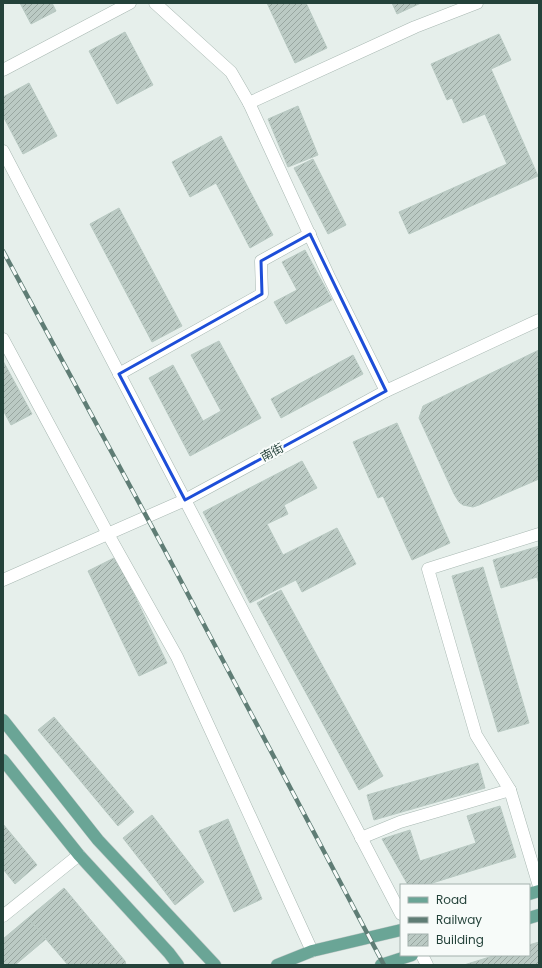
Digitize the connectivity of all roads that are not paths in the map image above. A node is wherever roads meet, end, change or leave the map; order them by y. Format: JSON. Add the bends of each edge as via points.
{"nodes":[{"id":1,"x":130,"y":3,"type":"edge"},
{"id":2,"x":155,"y":3,"type":"edge"},
{"id":3,"x":477,"y":3,"type":"edge"},
{"id":4,"x":3,"y":70,"type":"edge"},
{"id":5,"x":249,"y":103,"type":"junction"},
{"id":6,"x":3,"y":151,"type":"edge"},
{"id":7,"x":310,"y":234,"type":"junction"},
{"id":8,"x":539,"y":320,"type":"edge"},
{"id":9,"x":3,"y":339,"type":"edge"},
{"id":10,"x":119,"y":374,"type":"junction"},
{"id":11,"x":386,"y":391,"type":"junction"},
{"id":12,"x":185,"y":500,"type":"junction"},
{"id":13,"x":108,"y":534,"type":"junction"},
{"id":14,"x":539,"y":534,"type":"edge"},
{"id":15,"x":3,"y":580,"type":"edge"},
{"id":16,"x":3,"y":720,"type":"edge"},
{"id":17,"x":3,"y":760,"type":"edge"},
{"id":18,"x":510,"y":790,"type":"junction"},
{"id":19,"x":361,"y":838,"type":"junction"},
{"id":20,"x":79,"y":855,"type":"junction"},
{"id":21,"x":539,"y":886,"type":"edge"},
{"id":22,"x":400,"y":912,"type":"edge"},
{"id":23,"x":3,"y":916,"type":"edge"},
{"id":24,"x":400,"y":930,"type":"edge"},
{"id":25,"x":312,"y":951,"type":"junction"},
{"id":26,"x":409,"y":956,"type":"edge"},
{"id":27,"x":422,"y":956,"type":"edge"},
{"id":28,"x":178,"y":965,"type":"edge"},
{"id":29,"x":215,"y":965,"type":"edge"},
{"id":30,"x":277,"y":965,"type":"edge"},
{"id":31,"x":381,"y":965,"type":"edge"},
{"id":32,"x":427,"y":965,"type":"edge"}],
"edges":[{"from":1,"to":4,"type":"street"},
{"from":2,"to":5,"type":"street","via":[[230,72]]},
{"from":3,"to":5,"type":"street","via":[[415,27]]},
{"from":5,"to":7,"type":"street"},
{"from":6,"to":10,"type":"street"},
{"from":7,"to":10,"type":"street","via":[[261,261],[262,294]]},
{"from":7,"to":11,"type":"street"},
{"from":8,"to":11,"type":"street","name":"南街"},
{"from":9,"to":13,"type":"street"},
{"from":10,"to":12,"type":"street"},
{"from":11,"to":12,"type":"street","name":"南街"},
{"from":12,"to":13,"type":"street","name":"南街"},
{"from":12,"to":19,"type":"street"},
{"from":13,"to":15,"type":"street","name":"南街"},
{"from":13,"to":25,"type":"street","via":[[177,657]]},
{"from":14,"to":18,"type":"street","via":[[428,569],[476,735]]},
{"from":16,"to":29,"type":"main road","via":[[98,840]]},
{"from":17,"to":20,"type":"main road"},
{"from":18,"to":19,"type":"street","via":[[400,822]]},
{"from":18,"to":21,"type":"street"},
{"from":19,"to":22,"type":"street"},
{"from":20,"to":23,"type":"street"},
{"from":20,"to":28,"type":"main road"},
{"from":24,"to":25,"type":"main road"},
{"from":25,"to":30,"type":"main road"},
{"from":26,"to":31,"type":"main road"},
{"from":27,"to":32,"type":"street"}]}
